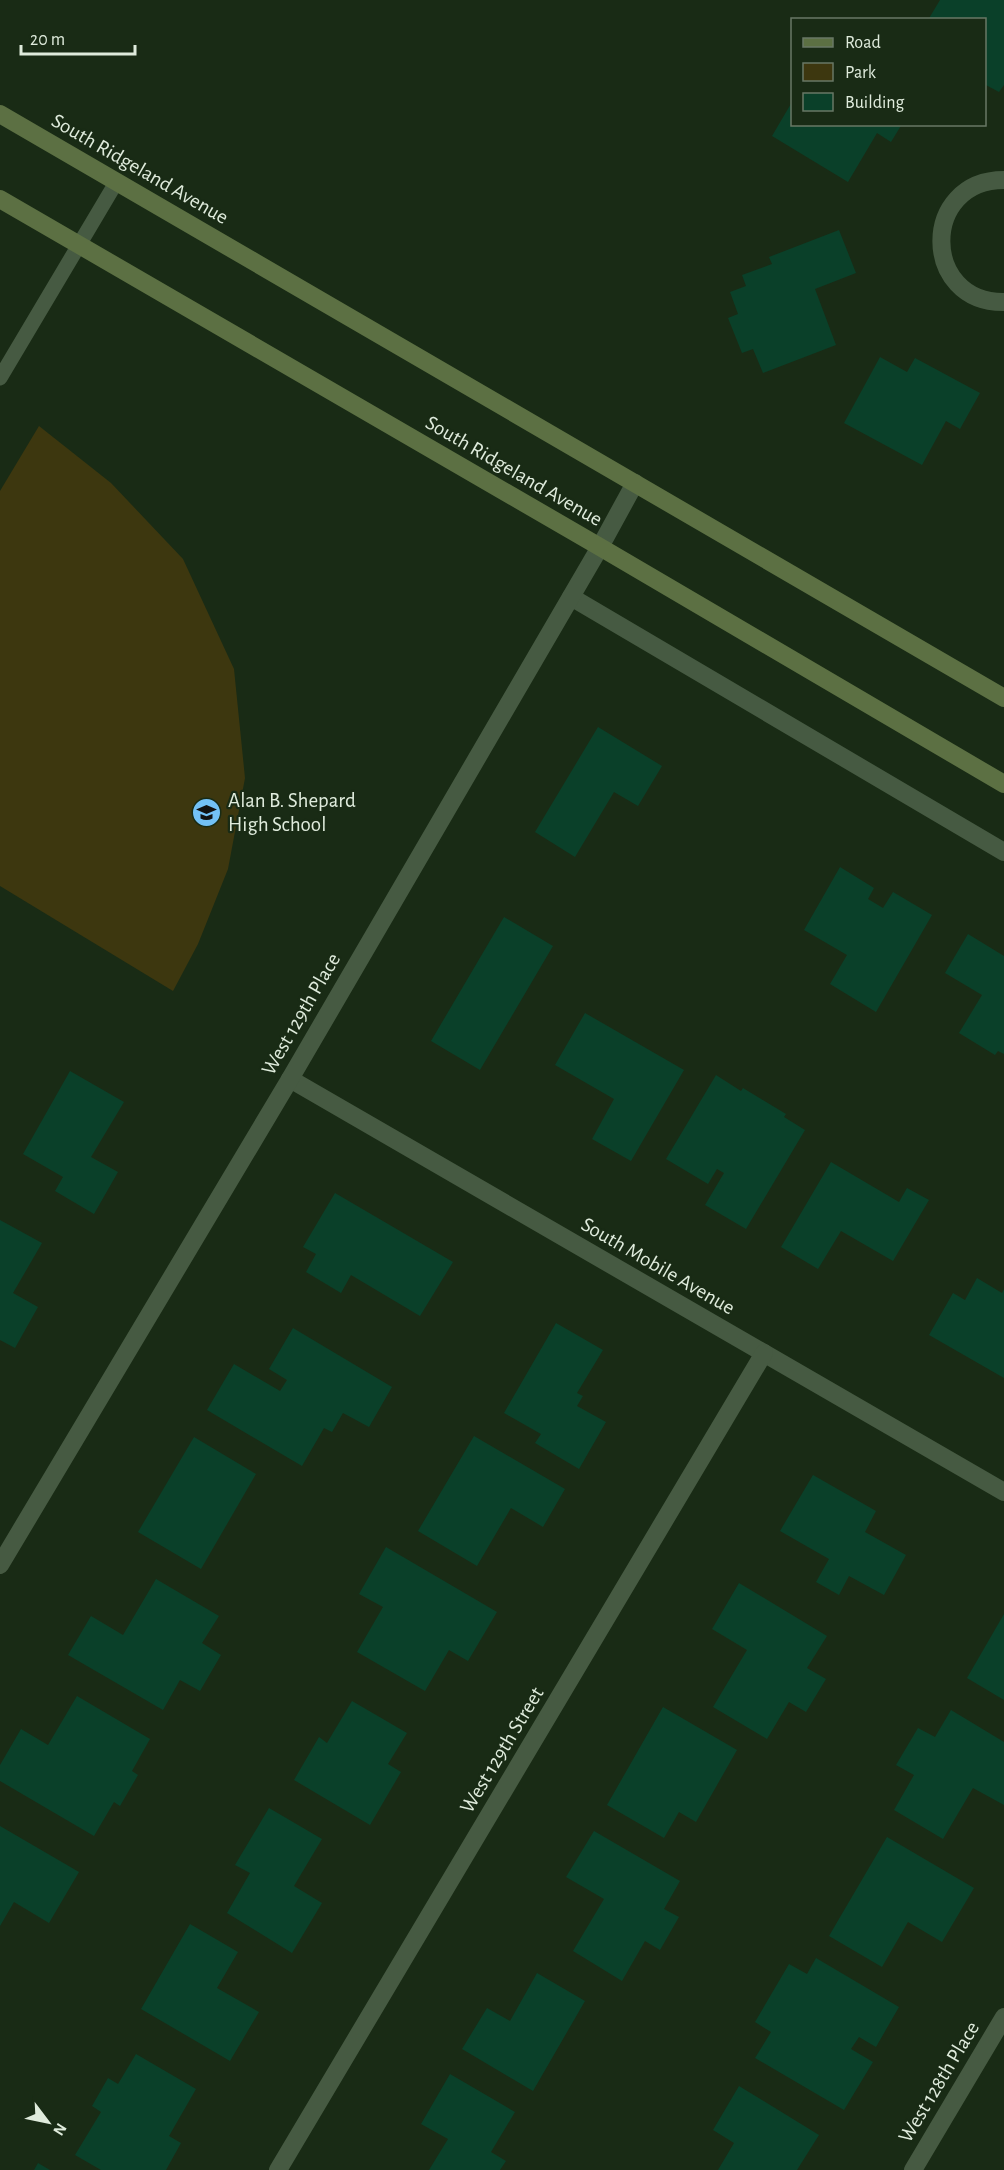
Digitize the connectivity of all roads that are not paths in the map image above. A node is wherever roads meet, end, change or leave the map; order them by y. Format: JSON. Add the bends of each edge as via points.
{"nodes":[{"id":1,"x":0,"y":114,"type":"edge"},
{"id":2,"x":1004,"y":180,"type":"edge"},
{"id":3,"x":117,"y":181,"type":"junction"},
{"id":4,"x":0,"y":199,"type":"edge"},
{"id":5,"x":80,"y":246,"type":"junction"},
{"id":6,"x":1004,"y":302,"type":"edge"},
{"id":7,"x":0,"y":378,"type":"edge"},
{"id":8,"x":635,"y":483,"type":"junction"},
{"id":9,"x":600,"y":547,"type":"junction"},
{"id":10,"x":571,"y":597,"type":"junction"},
{"id":11,"x":1004,"y":698,"type":"edge"},
{"id":12,"x":1004,"y":784,"type":"edge"},
{"id":13,"x":1004,"y":852,"type":"edge"},
{"id":14,"x":290,"y":1079,"type":"junction"},
{"id":15,"x":764,"y":1353,"type":"junction"},
{"id":16,"x":1004,"y":1492,"type":"edge"},
{"id":17,"x":0,"y":1565,"type":"edge"},
{"id":18,"x":1004,"y":2017,"type":"edge"},
{"id":19,"x":278,"y":2170,"type":"edge"},
{"id":20,"x":913,"y":2170,"type":"edge"}],
"edges":[{"from":1,"to":3,"type":"main road","name":"South Ridgeland Avenue"},
{"from":2,"to":6,"type":"street","via":[[990,180],[967,190],[950,207],[941,229],[941,253],[950,275],[968,292],[990,302]]},
{"from":3,"to":5,"type":"lane"},
{"from":3,"to":8,"type":"main road","name":"South Ridgeland Avenue"},
{"from":4,"to":5,"type":"main road","name":"South Ridgeland Avenue"},
{"from":5,"to":7,"type":"lane"},
{"from":5,"to":9,"type":"main road","name":"South Ridgeland Avenue"},
{"from":8,"to":9,"type":"street","name":"West 129th Place"},
{"from":8,"to":11,"type":"main road","name":"South Ridgeland Avenue"},
{"from":9,"to":10,"type":"street","name":"West 129th Place"},
{"from":9,"to":12,"type":"main road","name":"South Ridgeland Avenue"},
{"from":10,"to":13,"type":"street"},
{"from":10,"to":14,"type":"street","name":"West 129th Place"},
{"from":14,"to":15,"type":"street","name":"South Mobile Avenue"},
{"from":14,"to":17,"type":"street","name":"West 129th Place"},
{"from":15,"to":16,"type":"street","name":"South Mobile Avenue"},
{"from":15,"to":19,"type":"street","name":"West 129th Street"},
{"from":18,"to":20,"type":"street","name":"West 128th Place"}]}
